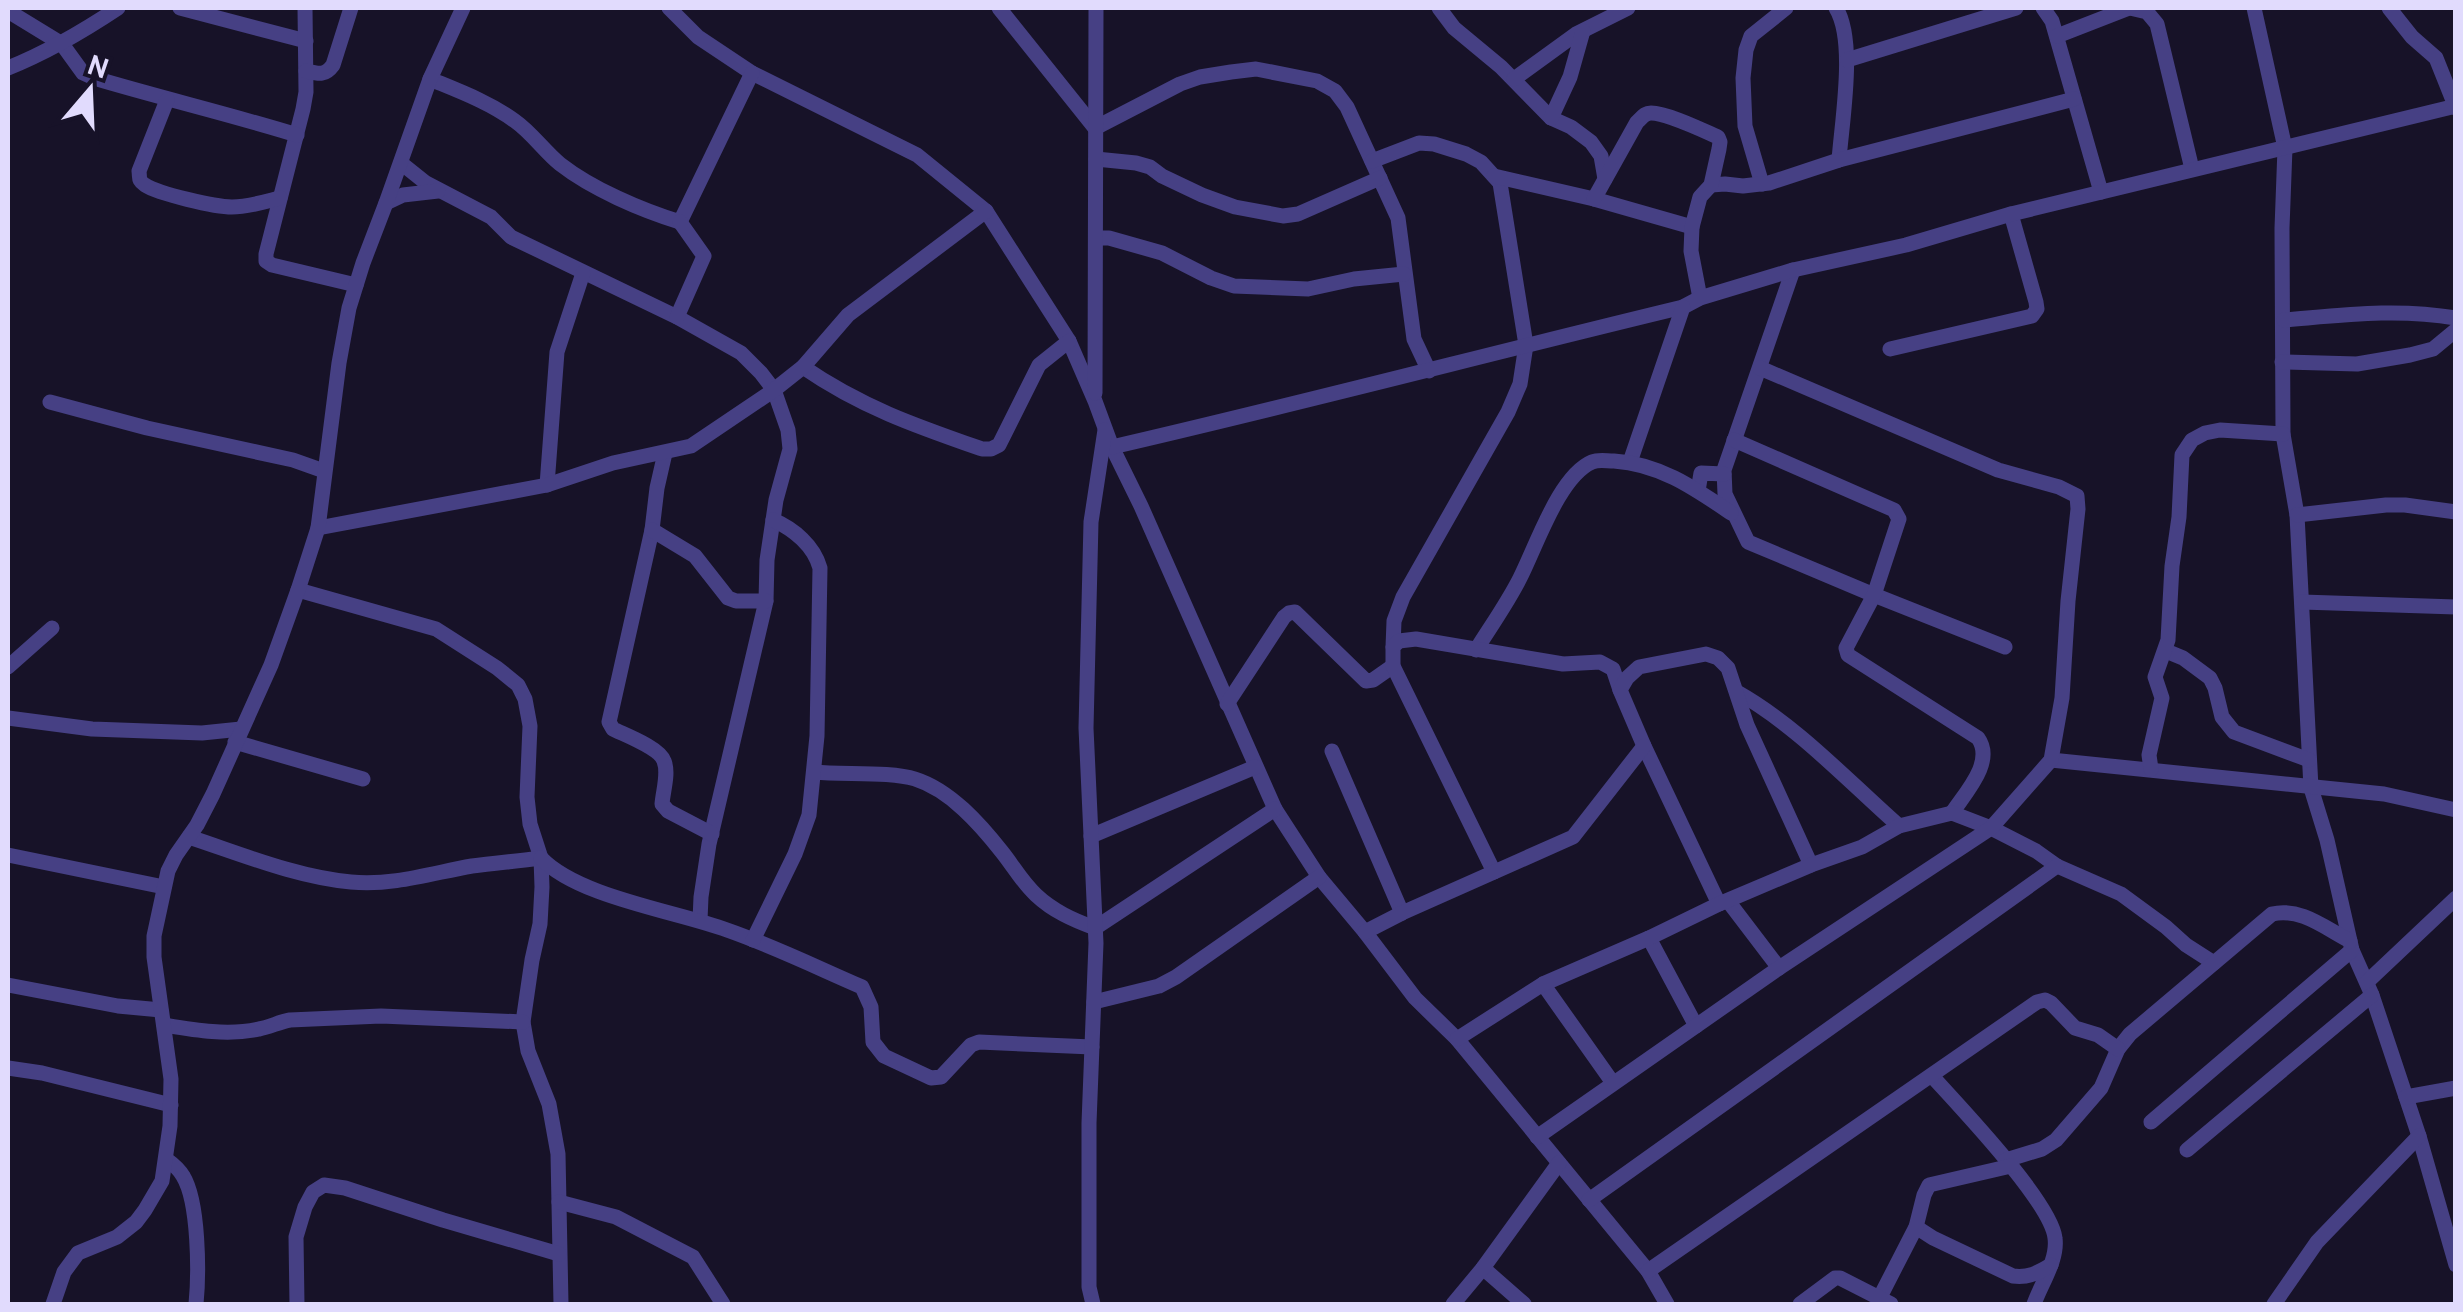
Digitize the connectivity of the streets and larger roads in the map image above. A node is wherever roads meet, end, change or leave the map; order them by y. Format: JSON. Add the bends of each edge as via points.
{"nodes":[{"id":1,"x":118,"y":8,"type":"edge"},
{"id":2,"x":180,"y":8,"type":"edge"},
{"id":3,"x":304,"y":8,"type":"edge"},
{"id":4,"x":351,"y":8,"type":"edge"},
{"id":5,"x":463,"y":8,"type":"edge"},
{"id":6,"x":669,"y":8,"type":"edge"},
{"id":7,"x":998,"y":8,"type":"edge"},
{"id":8,"x":1096,"y":8,"type":"edge"},
{"id":9,"x":1439,"y":8,"type":"edge"},
{"id":10,"x":1628,"y":8,"type":"edge"},
{"id":11,"x":1786,"y":8,"type":"edge"},
{"id":12,"x":1836,"y":8,"type":"edge"},
{"id":13,"x":2016,"y":8,"type":"edge"},
{"id":14,"x":2043,"y":8,"type":"edge"},
{"id":15,"x":2130,"y":8,"type":"edge"},
{"id":16,"x":2254,"y":8,"type":"edge"},
{"id":17,"x":2389,"y":8,"type":"edge"},
{"id":18,"x":8,"y":11,"type":"edge"},
{"id":19,"x":1583,"y":30,"type":"junction"},
{"id":20,"x":2056,"y":36,"type":"junction"},
{"id":21,"x":306,"y":41,"type":"junction"},
{"id":22,"x":62,"y":44,"type":"junction"},
{"id":23,"x":1847,"y":60,"type":"junction"},
{"id":24,"x":8,"y":68,"type":"edge"},
{"id":25,"x":306,"y":72,"type":"junction"},
{"id":26,"x":752,"y":72,"type":"junction"},
{"id":27,"x":430,"y":79,"type":"junction"},
{"id":28,"x":1514,"y":79,"type":"junction"},
{"id":29,"x":2074,"y":99,"type":"junction"},
{"id":30,"x":168,"y":100,"type":"junction"},
{"id":31,"x":2455,"y":107,"type":"edge"},
{"id":32,"x":1551,"y":118,"type":"junction"},
{"id":33,"x":1095,"y":128,"type":"junction"},
{"id":34,"x":296,"y":135,"type":"junction"},
{"id":35,"x":2285,"y":148,"type":"junction"},
{"id":36,"x":1096,"y":159,"type":"junction"},
{"id":37,"x":1839,"y":160,"type":"junction"},
{"id":38,"x":1372,"y":161,"type":"junction"},
{"id":39,"x":401,"y":162,"type":"junction"},
{"id":40,"x":2192,"y":169,"type":"junction"},
{"id":41,"x":1494,"y":176,"type":"junction"},
{"id":42,"x":1380,"y":178,"type":"junction"},
{"id":43,"x":1605,"y":180,"type":"junction"},
{"id":44,"x":1762,"y":184,"type":"junction"},
{"id":45,"x":1711,"y":186,"type":"junction"},
{"id":46,"x":442,"y":191,"type":"junction"},
{"id":47,"x":2101,"y":192,"type":"junction"},
{"id":48,"x":280,"y":198,"type":"junction"},
{"id":49,"x":1594,"y":199,"type":"junction"},
{"id":50,"x":386,"y":203,"type":"junction"},
{"id":51,"x":986,"y":211,"type":"junction"},
{"id":52,"x":2011,"y":214,"type":"junction"},
{"id":53,"x":680,"y":222,"type":"junction"},
{"id":54,"x":1692,"y":227,"type":"junction"},
{"id":55,"x":1096,"y":238,"type":"junction"},
{"id":56,"x":1794,"y":270,"type":"junction"},
{"id":57,"x":583,"y":273,"type":"junction"},
{"id":58,"x":1404,"y":274,"type":"junction"},
{"id":59,"x":356,"y":285,"type":"junction"},
{"id":60,"x":1700,"y":298,"type":"junction"},
{"id":61,"x":1683,"y":307,"type":"junction"},
{"id":62,"x":677,"y":317,"type":"junction"},
{"id":63,"x":2456,"y":318,"type":"edge"},
{"id":64,"x":2284,"y":320,"type":"junction"},
{"id":65,"x":2456,"y":330,"type":"edge"},
{"id":66,"x":1069,"y":341,"type":"junction"},
{"id":67,"x":1526,"y":344,"type":"junction"},
{"id":68,"x":1890,"y":349,"type":"dead end"},
{"id":69,"x":2282,"y":362,"type":"junction"},
{"id":70,"x":803,"y":366,"type":"junction"},
{"id":71,"x":1760,"y":368,"type":"junction"},
{"id":72,"x":1429,"y":371,"type":"junction"},
{"id":73,"x":774,"y":390,"type":"junction"},
{"id":74,"x":1095,"y":401,"type":"junction"},
{"id":75,"x":50,"y":402,"type":"dead end"},
{"id":76,"x":1105,"y":428,"type":"junction"},
{"id":77,"x":2283,"y":434,"type":"junction"},
{"id":78,"x":1734,"y":440,"type":"junction"},
{"id":79,"x":1112,"y":446,"type":"junction"},
{"id":80,"x":665,"y":453,"type":"junction"},
{"id":81,"x":1630,"y":462,"type":"junction"},
{"id":82,"x":324,"y":471,"type":"junction"},
{"id":83,"x":1724,"y":474,"type":"junction"},
{"id":84,"x":547,"y":484,"type":"junction"},
{"id":85,"x":1698,"y":491,"type":"junction"},
{"id":86,"x":2456,"y":512,"type":"edge"},
{"id":87,"x":1733,"y":514,"type":"junction"},
{"id":88,"x":2298,"y":516,"type":"junction"},
{"id":89,"x":773,"y":520,"type":"junction"},
{"id":90,"x":318,"y":528,"type":"junction"},
{"id":91,"x":652,"y":530,"type":"junction"},
{"id":92,"x":298,"y":590,"type":"junction"},
{"id":93,"x":1874,"y":595,"type":"junction"},
{"id":94,"x":766,"y":601,"type":"junction"},
{"id":95,"x":2302,"y":602,"type":"junction"},
{"id":96,"x":2456,"y":607,"type":"edge"},
{"id":97,"x":52,"y":628,"type":"dead end"},
{"id":98,"x":1393,"y":647,"type":"junction"},
{"id":99,"x":2005,"y":647,"type":"dead end"},
{"id":100,"x":1476,"y":650,"type":"junction"},
{"id":101,"x":2166,"y":652,"type":"junction"},
{"id":102,"x":1393,"y":666,"type":"junction"},
{"id":103,"x":8,"y":667,"type":"edge"},
{"id":104,"x":1620,"y":690,"type":"junction"},
{"id":105,"x":1737,"y":692,"type":"junction"},
{"id":106,"x":1228,"y":704,"type":"junction"},
{"id":107,"x":8,"y":718,"type":"edge"},
{"id":108,"x":238,"y":736,"type":"junction"},
{"id":109,"x":1644,"y":746,"type":"junction"},
{"id":110,"x":1332,"y":751,"type":"dead end"},
{"id":111,"x":2051,"y":760,"type":"junction"},
{"id":112,"x":2310,"y":760,"type":"junction"},
{"id":113,"x":1255,"y":767,"type":"junction"},
{"id":114,"x":2151,"y":769,"type":"junction"},
{"id":115,"x":815,"y":772,"type":"junction"},
{"id":116,"x":363,"y":779,"type":"dead end"},
{"id":117,"x":2311,"y":788,"type":"junction"},
{"id":118,"x":1275,"y":810,"type":"junction"},
{"id":119,"x":2456,"y":810,"type":"edge"},
{"id":120,"x":1952,"y":813,"type":"junction"},
{"id":121,"x":1899,"y":826,"type":"junction"},
{"id":122,"x":1991,"y":828,"type":"junction"},
{"id":123,"x":712,"y":834,"type":"junction"},
{"id":124,"x":1091,"y":836,"type":"junction"},
{"id":125,"x":189,"y":837,"type":"junction"},
{"id":126,"x":8,"y":855,"type":"edge"},
{"id":127,"x":541,"y":858,"type":"junction"},
{"id":128,"x":1811,"y":865,"type":"junction"},
{"id":129,"x":2057,"y":866,"type":"junction"},
{"id":130,"x":1494,"y":872,"type":"junction"},
{"id":131,"x":1319,"y":878,"type":"junction"},
{"id":132,"x":164,"y":887,"type":"junction"},
{"id":133,"x":2456,"y":898,"type":"edge"},
{"id":134,"x":1724,"y":902,"type":"junction"},
{"id":135,"x":1402,"y":913,"type":"junction"},
{"id":136,"x":700,"y":920,"type":"junction"},
{"id":137,"x":1095,"y":928,"type":"junction"},
{"id":138,"x":1365,"y":932,"type":"junction"},
{"id":139,"x":1650,"y":938,"type":"junction"},
{"id":140,"x":754,"y":940,"type":"junction"},
{"id":141,"x":2351,"y":945,"type":"junction"},
{"id":142,"x":2214,"y":963,"type":"junction"},
{"id":143,"x":1780,"y":968,"type":"junction"},
{"id":144,"x":1543,"y":984,"type":"junction"},
{"id":145,"x":8,"y":985,"type":"edge"},
{"id":146,"x":2370,"y":989,"type":"junction"},
{"id":147,"x":1094,"y":1002,"type":"junction"},
{"id":148,"x":162,"y":1018,"type":"junction"},
{"id":149,"x":523,"y":1022,"type":"junction"},
{"id":150,"x":1696,"y":1026,"type":"junction"},
{"id":151,"x":1457,"y":1039,"type":"junction"},
{"id":152,"x":1092,"y":1047,"type":"junction"},
{"id":153,"x":2118,"y":1049,"type":"junction"},
{"id":154,"x":8,"y":1068,"type":"edge"},
{"id":155,"x":1932,"y":1076,"type":"junction"},
{"id":156,"x":1613,"y":1084,"type":"junction"},
{"id":157,"x":2456,"y":1088,"type":"edge"},
{"id":158,"x":2406,"y":1097,"type":"junction"},
{"id":159,"x":170,"y":1105,"type":"junction"},
{"id":160,"x":2151,"y":1122,"type":"dead end"},
{"id":161,"x":2419,"y":1136,"type":"junction"},
{"id":162,"x":1537,"y":1137,"type":"junction"},
{"id":163,"x":2187,"y":1150,"type":"dead end"},
{"id":164,"x":166,"y":1159,"type":"junction"},
{"id":165,"x":1559,"y":1163,"type":"junction"},
{"id":166,"x":2008,"y":1163,"type":"junction"},
{"id":167,"x":1589,"y":1200,"type":"junction"},
{"id":168,"x":559,"y":1202,"type":"junction"},
{"id":169,"x":1916,"y":1227,"type":"junction"},
{"id":170,"x":560,"y":1254,"type":"junction"},
{"id":171,"x":2454,"y":1258,"type":"edge"},
{"id":172,"x":2051,"y":1265,"type":"junction"},
{"id":173,"x":1483,"y":1268,"type":"junction"},
{"id":174,"x":1648,"y":1271,"type":"junction"},
{"id":175,"x":1885,"y":1301,"type":"edge"},
{"id":176,"x":53,"y":1304,"type":"edge"},
{"id":177,"x":196,"y":1304,"type":"edge"},
{"id":178,"x":297,"y":1304,"type":"edge"},
{"id":179,"x":561,"y":1304,"type":"edge"},
{"id":180,"x":723,"y":1304,"type":"edge"},
{"id":181,"x":1093,"y":1304,"type":"edge"},
{"id":182,"x":1453,"y":1304,"type":"edge"},
{"id":183,"x":1524,"y":1304,"type":"edge"},
{"id":184,"x":1666,"y":1304,"type":"edge"},
{"id":185,"x":1800,"y":1304,"type":"edge"},
{"id":186,"x":2034,"y":1304,"type":"edge"},
{"id":187,"x":2274,"y":1304,"type":"edge"}],
"edges":[{"from":1,"to":22,"type":"street"},
{"from":2,"to":21,"type":"street"},
{"from":3,"to":21,"type":"street"},
{"from":4,"to":25,"type":"street","via":[[333,65],[322,74]]},
{"from":5,"to":27,"type":"street"},
{"from":6,"to":26,"type":"street","via":[[698,37]]},
{"from":7,"to":33,"type":"street"},
{"from":8,"to":33,"type":"street"},
{"from":9,"to":28,"type":"street"},
{"from":10,"to":19,"type":"street"},
{"from":11,"to":44,"type":"street","via":[[1751,36],[1746,50],[1744,126]]},
{"from":12,"to":23,"type":"street","via":[[1845,26]]},
{"from":13,"to":23,"type":"street"},
{"from":14,"to":20,"type":"street"},
{"from":15,"to":20,"type":"street"},
{"from":15,"to":40,"type":"street","via":[[2147,12],[2157,24]]},
{"from":16,"to":35,"type":"street"},
{"from":17,"to":31,"type":"street","via":[[2436,58]]},
{"from":18,"to":22,"type":"street"},
{"from":19,"to":28,"type":"street"},
{"from":19,"to":32,"type":"street"},
{"from":20,"to":29,"type":"street"},
{"from":21,"to":25,"type":"street"},
{"from":22,"to":24,"type":"street"},
{"from":22,"to":30,"type":"street","via":[[84,73]]},
{"from":23,"to":37,"type":"street"},
{"from":25,"to":34,"type":"street"},
{"from":26,"to":51,"type":"street","via":[[917,155]]},
{"from":26,"to":53,"type":"street"},
{"from":27,"to":39,"type":"street"},
{"from":27,"to":53,"type":"street","via":[[513,119],[581,177]]},
{"from":28,"to":32,"type":"street"},
{"from":29,"to":37,"type":"street"},
{"from":29,"to":47,"type":"street"},
{"from":30,"to":34,"type":"street"},
{"from":30,"to":48,"type":"street","via":[[140,171],[142,184],[219,206]]},
{"from":31,"to":35,"type":"street"},
{"from":32,"to":43,"type":"street","via":[[1597,149]]},
{"from":33,"to":36,"type":"street"},
{"from":33,"to":38,"type":"street","via":[[1190,80],[1256,69],[1317,80],[1335,90]]},
{"from":34,"to":48,"type":"street"},
{"from":35,"to":40,"type":"street"},
{"from":35,"to":64,"type":"street"},
{"from":36,"to":42,"type":"street","via":[[1150,167],[1234,207],[1283,216]]},
{"from":36,"to":55,"type":"street"},
{"from":37,"to":44,"type":"street"},
{"from":38,"to":41,"type":"street","via":[[1434,144],[1481,162]]},
{"from":38,"to":42,"type":"street"},
{"from":39,"to":46,"type":"street"},
{"from":39,"to":50,"type":"street"},
{"from":40,"to":47,"type":"street"},
{"from":41,"to":49,"type":"street"},
{"from":41,"to":67,"type":"street"},
{"from":42,"to":58,"type":"street","via":[[1398,218]]},
{"from":43,"to":45,"type":"street","via":[[1637,122],[1651,113],[1718,137]]},
{"from":43,"to":49,"type":"street"},
{"from":44,"to":45,"type":"street"},
{"from":45,"to":54,"type":"street","via":[[1700,197]]},
{"from":46,"to":50,"type":"street"},
{"from":46,"to":57,"type":"street"},
{"from":47,"to":52,"type":"street"},
{"from":48,"to":59,"type":"street","via":[[266,261]]},
{"from":49,"to":54,"type":"street"},
{"from":50,"to":59,"type":"street"},
{"from":51,"to":66,"type":"street"},
{"from":51,"to":70,"type":"street","via":[[848,315]]},
{"from":52,"to":56,"type":"street"},
{"from":52,"to":68,"type":"street","via":[[2036,302],[2032,316]]},
{"from":53,"to":62,"type":"street","via":[[704,256]]},
{"from":54,"to":60,"type":"street"},
{"from":55,"to":58,"type":"street","via":[[1162,253],[1234,286],[1308,289]]},
{"from":55,"to":74,"type":"street"},
{"from":56,"to":60,"type":"street"},
{"from":56,"to":71,"type":"street"},
{"from":57,"to":62,"type":"street"},
{"from":57,"to":84,"type":"street","via":[[557,352]]},
{"from":58,"to":72,"type":"street","via":[[1414,339]]},
{"from":59,"to":82,"type":"street"},
{"from":60,"to":61,"type":"street"},
{"from":61,"to":67,"type":"street"},
{"from":61,"to":81,"type":"street"},
{"from":62,"to":73,"type":"street","via":[[740,353]]},
{"from":63,"to":64,"type":"street","via":[[2388,311]]},
{"from":64,"to":69,"type":"street"},
{"from":65,"to":69,"type":"street","via":[[2433,350],[2410,355],[2357,364]]},
{"from":66,"to":70,"type":"street","via":[[1039,365],[992,449],[868,406]]},
{"from":66,"to":74,"type":"street"},
{"from":67,"to":72,"type":"street"},
{"from":67,"to":98,"type":"street","via":[[1508,412],[1403,596]]},
{"from":69,"to":77,"type":"street"},
{"from":70,"to":73,"type":"street"},
{"from":71,"to":78,"type":"street"},
{"from":71,"to":111,"type":"street","via":[[1998,470],[2077,496]]},
{"from":72,"to":79,"type":"street"},
{"from":73,"to":80,"type":"street","via":[[691,446]]},
{"from":73,"to":89,"type":"street","via":[[790,449]]},
{"from":74,"to":76,"type":"street"},
{"from":75,"to":82,"type":"street"},
{"from":76,"to":79,"type":"street"},
{"from":76,"to":124,"type":"street","via":[[1091,522]]},
{"from":77,"to":88,"type":"street"},
{"from":77,"to":101,"type":"street","via":[[2220,430],[2192,440],[2182,454]]},
{"from":78,"to":83,"type":"street"},
{"from":78,"to":93,"type":"street","via":[[1894,510],[1900,519]]},
{"from":79,"to":106,"type":"street"},
{"from":80,"to":84,"type":"street"},
{"from":80,"to":91,"type":"street"},
{"from":81,"to":85,"type":"street"},
{"from":81,"to":100,"type":"street","via":[[1596,460],[1577,472]]},
{"from":82,"to":90,"type":"street"},
{"from":83,"to":85,"type":"street","via":[[1701,473]]},
{"from":83,"to":87,"type":"street"},
{"from":84,"to":90,"type":"street"},
{"from":85,"to":87,"type":"street"},
{"from":86,"to":88,"type":"street","via":[[2386,505]]},
{"from":87,"to":93,"type":"street","via":[[1748,542]]},
{"from":88,"to":95,"type":"street"},
{"from":89,"to":94,"type":"street"},
{"from":89,"to":115,"type":"street","via":[[801,538],[820,568]]},
{"from":90,"to":92,"type":"street"},
{"from":91,"to":94,"type":"street","via":[[695,556],[728,598]]},
{"from":91,"to":123,"type":"street","via":[[609,722],[664,761],[662,804],[668,811]]},
{"from":92,"to":108,"type":"street"},
{"from":92,"to":127,"type":"street","via":[[436,629],[518,685],[530,726],[527,797]]},
{"from":93,"to":99,"type":"street"},
{"from":93,"to":120,"type":"street","via":[[1848,655],[1983,746],[1983,765]]},
{"from":94,"to":123,"type":"street"},
{"from":95,"to":96,"type":"street"},
{"from":95,"to":112,"type":"street"},
{"from":97,"to":103,"type":"street"},
{"from":98,"to":100,"type":"street","via":[[1416,640]]},
{"from":98,"to":102,"type":"street"},
{"from":100,"to":104,"type":"street","via":[[1562,664],[1600,662],[1613,669]]},
{"from":101,"to":112,"type":"street","via":[[2210,678],[2234,732]]},
{"from":101,"to":114,"type":"street","via":[[2155,676],[2162,698]]},
{"from":102,"to":106,"type":"street","via":[[1366,680],[1289,612]]},
{"from":102,"to":130,"type":"street"},
{"from":104,"to":105,"type":"street","via":[[1639,667],[1706,654],[1728,668]]},
{"from":104,"to":109,"type":"street"},
{"from":105,"to":121,"type":"street","via":[[1776,717]]},
{"from":105,"to":128,"type":"street"},
{"from":106,"to":113,"type":"street"},
{"from":107,"to":108,"type":"street","via":[[92,730]]},
{"from":108,"to":116,"type":"street"},
{"from":108,"to":125,"type":"street"},
{"from":109,"to":130,"type":"street","via":[[1573,837]]},
{"from":109,"to":134,"type":"street"},
{"from":110,"to":135,"type":"street"},
{"from":111,"to":114,"type":"street"},
{"from":111,"to":122,"type":"street"},
{"from":112,"to":117,"type":"street"},
{"from":113,"to":118,"type":"street"},
{"from":113,"to":124,"type":"street"},
{"from":114,"to":117,"type":"street"},
{"from":115,"to":137,"type":"street","via":[[913,778],[937,789],[961,807],[1038,898]]},
{"from":115,"to":140,"type":"street","via":[[795,854]]},
{"from":117,"to":119,"type":"street","via":[[2384,794]]},
{"from":117,"to":141,"type":"street"},
{"from":118,"to":131,"type":"street"},
{"from":118,"to":137,"type":"street"},
{"from":120,"to":121,"type":"street"},
{"from":120,"to":122,"type":"street"},
{"from":121,"to":128,"type":"street"},
{"from":122,"to":129,"type":"street"},
{"from":122,"to":143,"type":"street"},
{"from":123,"to":136,"type":"street"},
{"from":124,"to":137,"type":"street"},
{"from":125,"to":127,"type":"street","via":[[297,872],[353,882]]},
{"from":125,"to":132,"type":"street"},
{"from":126,"to":132,"type":"street"},
{"from":127,"to":136,"type":"street","via":[[601,892]]},
{"from":127,"to":149,"type":"street","via":[[540,924]]},
{"from":128,"to":134,"type":"street"},
{"from":129,"to":142,"type":"street","via":[[2121,894]]},
{"from":129,"to":167,"type":"street"},
{"from":130,"to":135,"type":"street"},
{"from":131,"to":138,"type":"street"},
{"from":131,"to":147,"type":"street","via":[[1176,977]]},
{"from":132,"to":148,"type":"street","via":[[154,936]]},
{"from":133,"to":146,"type":"street"},
{"from":134,"to":139,"type":"street"},
{"from":134,"to":143,"type":"street"},
{"from":135,"to":138,"type":"street"},
{"from":136,"to":140,"type":"street"},
{"from":137,"to":147,"type":"street"},
{"from":138,"to":151,"type":"street"},
{"from":139,"to":144,"type":"street"},
{"from":139,"to":150,"type":"street"},
{"from":140,"to":152,"type":"street","via":[[862,988],[874,1042],[884,1056],[931,1078],[941,1078],[978,1042]]},
{"from":141,"to":142,"type":"street","via":[[2286,911],[2272,914]]},
{"from":141,"to":146,"type":"street"},
{"from":141,"to":160,"type":"street"},
{"from":142,"to":153,"type":"street"},
{"from":143,"to":150,"type":"street"},
{"from":144,"to":151,"type":"street"},
{"from":144,"to":156,"type":"street"},
{"from":145,"to":148,"type":"street"},
{"from":146,"to":158,"type":"street"},
{"from":146,"to":163,"type":"street"},
{"from":147,"to":152,"type":"street"},
{"from":148,"to":149,"type":"street","via":[[209,1032],[381,1016]]},
{"from":148,"to":159,"type":"street"},
{"from":149,"to":168,"type":"street","via":[[549,1104]]},
{"from":150,"to":156,"type":"street"},
{"from":151,"to":162,"type":"street"},
{"from":152,"to":181,"type":"street"},
{"from":153,"to":155,"type":"street","via":[[2074,1028],[2045,1000]]},
{"from":153,"to":166,"type":"street","via":[[2101,1088],[2056,1140]]},
{"from":154,"to":159,"type":"street"},
{"from":155,"to":166,"type":"street"},
{"from":155,"to":174,"type":"street"},
{"from":156,"to":162,"type":"street"},
{"from":157,"to":158,"type":"street"},
{"from":158,"to":161,"type":"street"},
{"from":159,"to":164,"type":"street"},
{"from":161,"to":171,"type":"street"},
{"from":161,"to":187,"type":"street","via":[[2316,1242]]},
{"from":162,"to":165,"type":"street"},
{"from":164,"to":176,"type":"street","via":[[162,1181],[136,1222],[78,1253]]},
{"from":164,"to":177,"type":"street","via":[[191,1194]]},
{"from":165,"to":167,"type":"street"},
{"from":165,"to":173,"type":"street"},
{"from":166,"to":169,"type":"street","via":[[1929,1186]]},
{"from":166,"to":172,"type":"street","via":[[2055,1238]]},
{"from":167,"to":174,"type":"street"},
{"from":168,"to":170,"type":"street"},
{"from":168,"to":180,"type":"street","via":[[616,1217],[693,1257]]},
{"from":169,"to":172,"type":"street","via":[[2012,1276],[2024,1278]]},
{"from":169,"to":175,"type":"street"},
{"from":170,"to":178,"type":"street","via":[[324,1185],[305,1207],[296,1237]]},
{"from":170,"to":179,"type":"street"},
{"from":172,"to":186,"type":"street"},
{"from":173,"to":182,"type":"street"},
{"from":173,"to":183,"type":"street"},
{"from":174,"to":184,"type":"street"},
{"from":175,"to":185,"type":"street","via":[[1835,1278]]}]}
